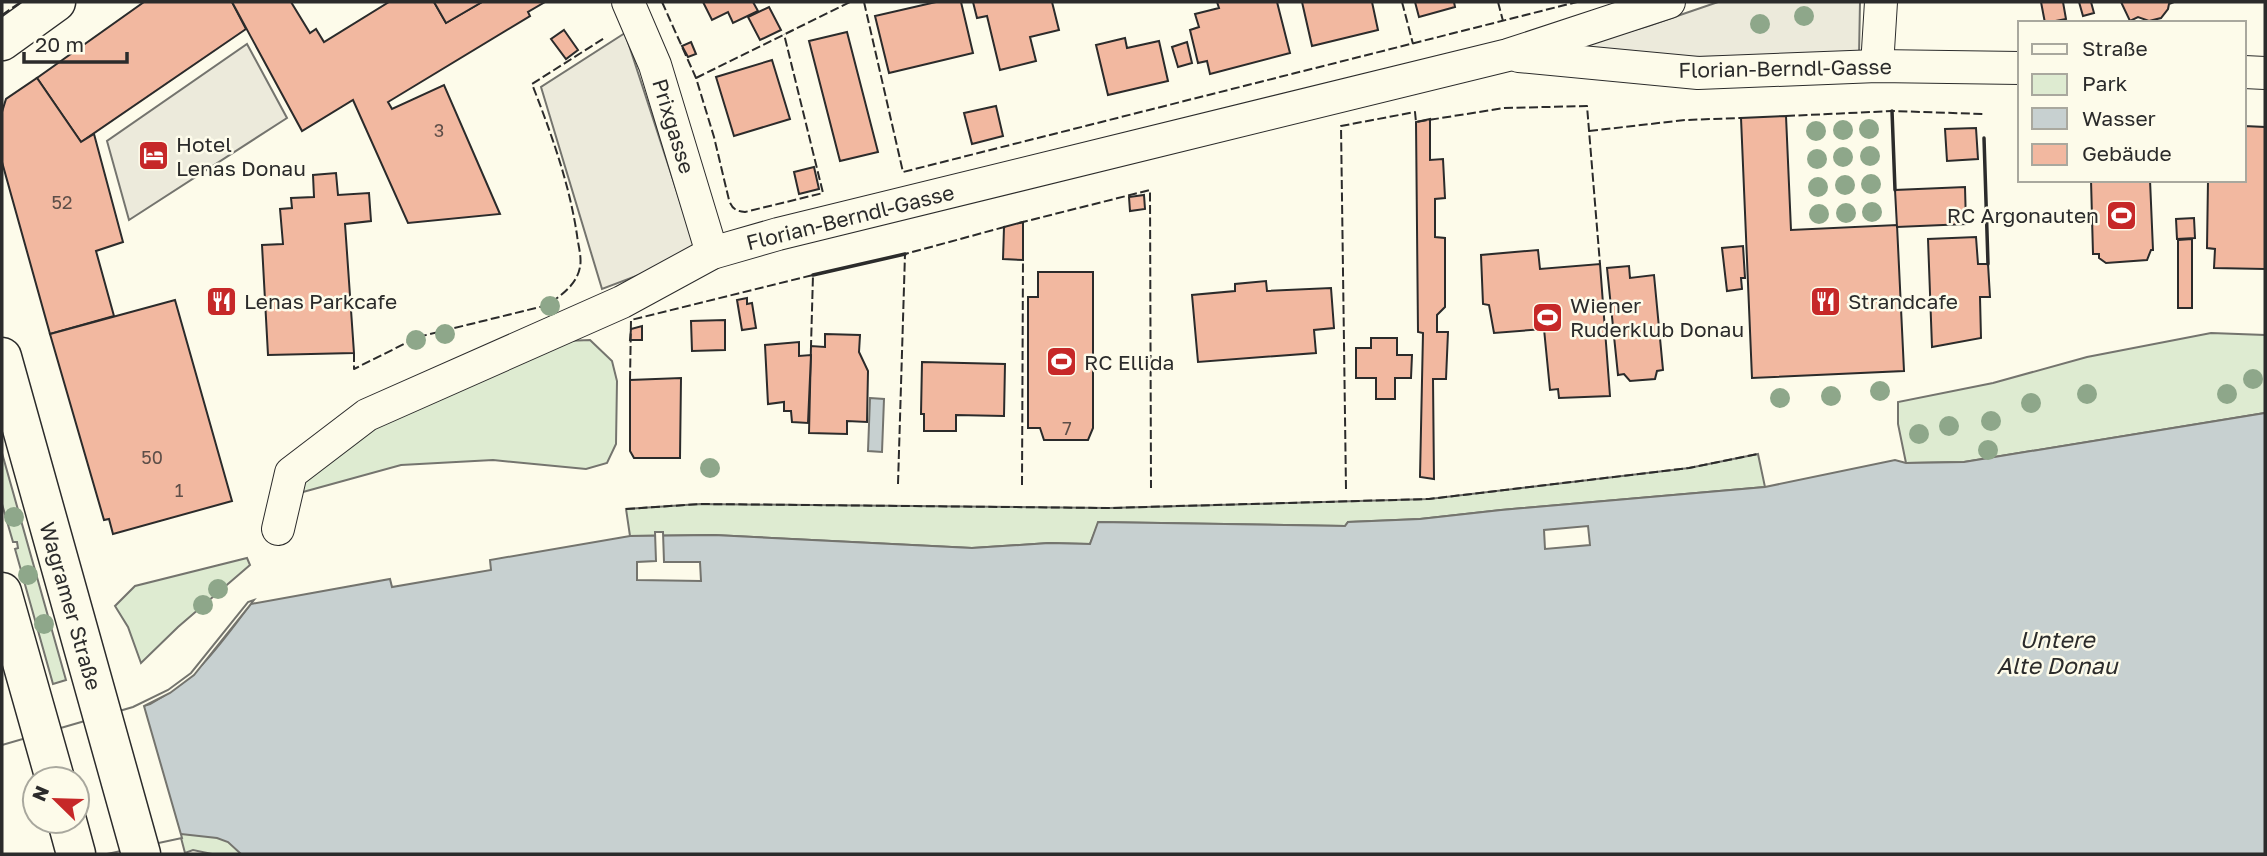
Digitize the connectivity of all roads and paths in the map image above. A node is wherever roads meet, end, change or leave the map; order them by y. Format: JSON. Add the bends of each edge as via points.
{"nodes":[{"id":1,"x":56,"y":2,"type":"edge"},
{"id":2,"x":628,"y":2,"type":"edge"},
{"id":3,"x":1668,"y":2,"type":"edge"},
{"id":4,"x":1881,"y":2,"type":"edge"},
{"id":5,"x":2,"y":40,"type":"edge"},
{"id":6,"x":1508,"y":55,"type":"junction"},
{"id":7,"x":1877,"y":66,"type":"junction"},
{"id":8,"x":2018,"y":68,"type":"edge"},
{"id":9,"x":2246,"y":72,"type":"edge"},
{"id":10,"x":2265,"y":73,"type":"edge"},
{"id":11,"x":712,"y":253,"type":"junction"},
{"id":12,"x":2,"y":357,"type":"edge"},
{"id":13,"x":278,"y":529,"type":"dead end"},
{"id":14,"x":2,"y":592,"type":"edge"},
{"id":15,"x":51,"y":765,"type":"edge"},
{"id":16,"x":71,"y":835,"type":"edge"},
{"id":17,"x":141,"y":852,"type":"edge"},
{"id":18,"x":76,"y":854,"type":"edge"}],
"edges":[{"from":1,"to":5,"type":"main road"},
{"from":2,"to":11,"type":"street","name":"Prixgasse","via":[[655,65]]},
{"from":3,"to":6,"type":"street","name":"Florian-Berndl-Gasse"},
{"from":4,"to":7,"type":"street"},
{"from":6,"to":7,"type":"street","name":"Florian-Berndl-Gasse","via":[[1698,73]]},
{"from":6,"to":11,"type":"street","name":"Florian-Berndl-Gasse"},
{"from":7,"to":8,"type":"street","name":"Florian-Berndl-Gasse"},
{"from":9,"to":10,"type":"street"},
{"from":11,"to":13,"type":"street","name":"Florian-Berndl-Gasse","via":[[622,302],[367,415],[291,473]]},
{"from":12,"to":17,"type":"main road","name":"Wagramer Straße"},
{"from":14,"to":15,"type":"main road"},
{"from":16,"to":18,"type":"main road"}]}
